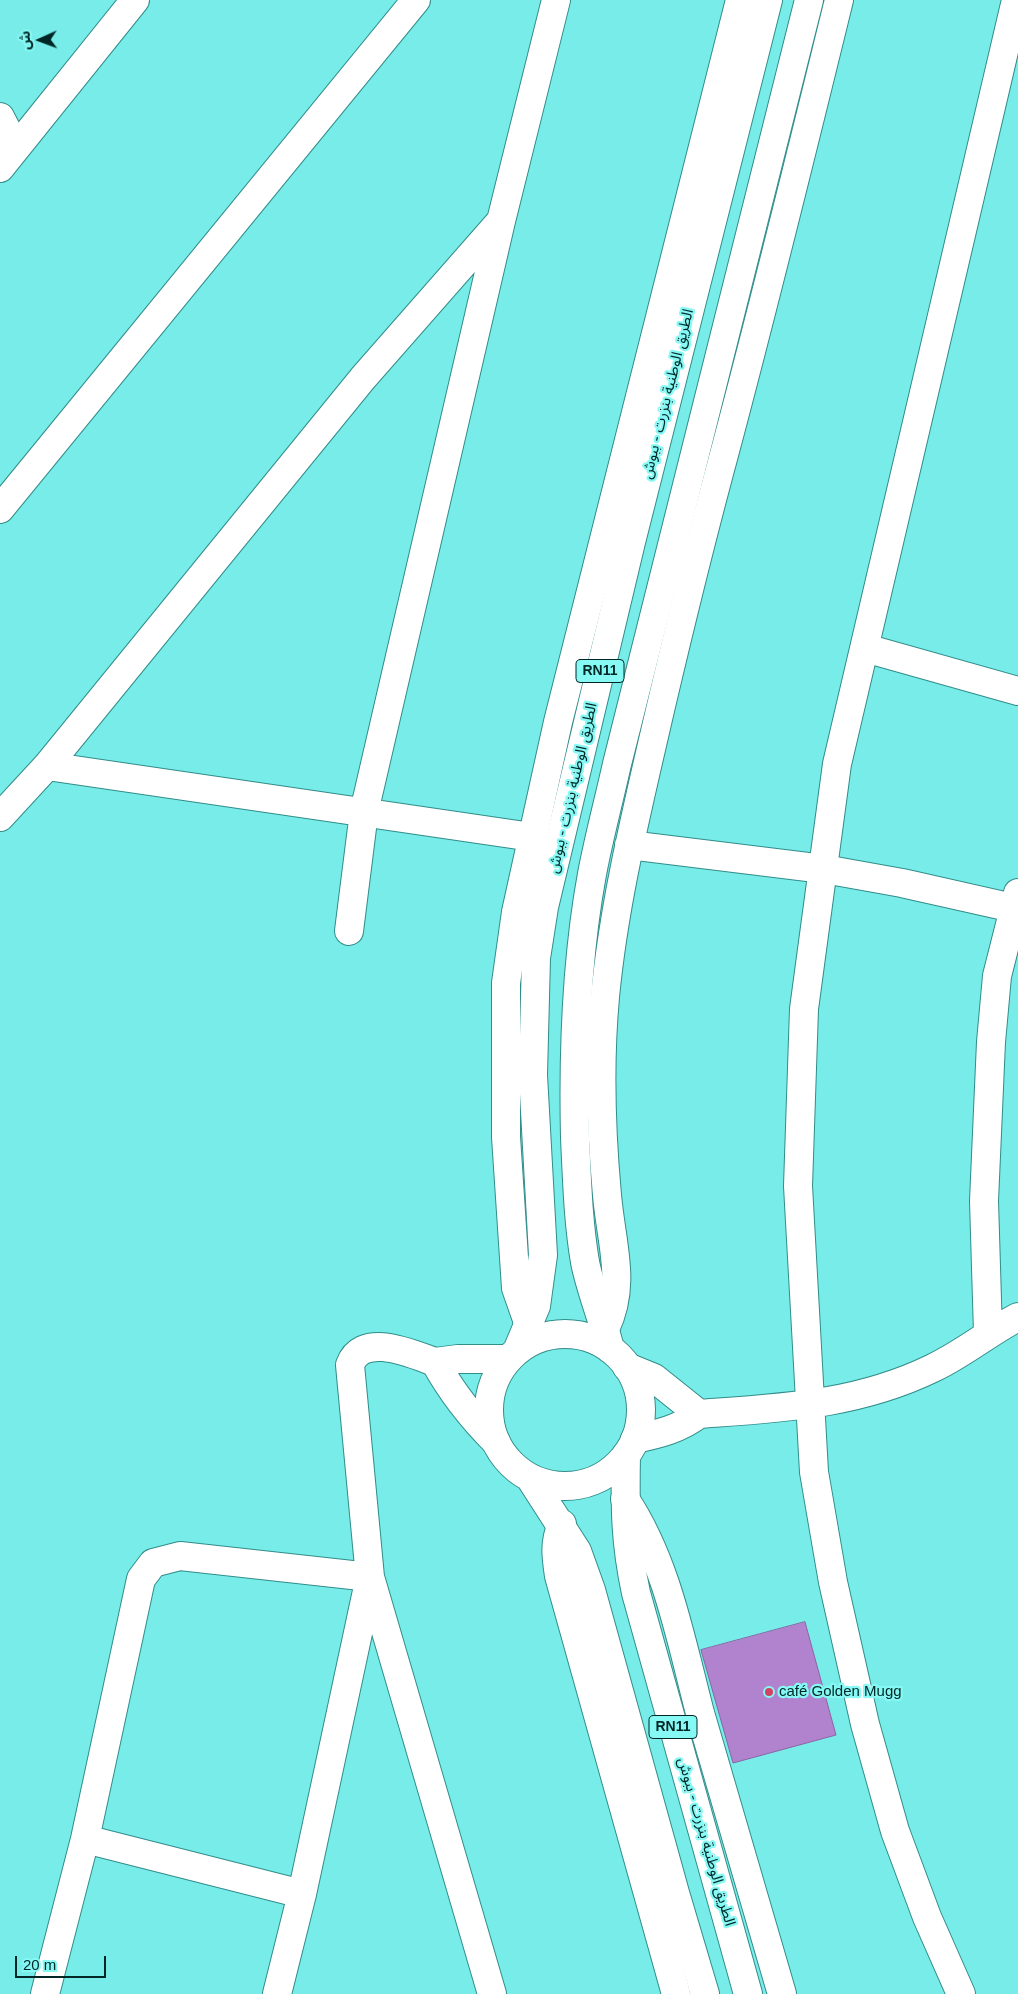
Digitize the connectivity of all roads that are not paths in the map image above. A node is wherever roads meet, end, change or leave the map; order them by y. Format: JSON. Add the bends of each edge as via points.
{"nodes":[{"id":1,"x":135,"y":0,"type":"edge"},
{"id":2,"x":416,"y":0,"type":"edge"},
{"id":3,"x":556,"y":0,"type":"edge"},
{"id":4,"x":740,"y":0,"type":"edge"},
{"id":5,"x":768,"y":0,"type":"edge"},
{"id":6,"x":809,"y":0,"type":"edge"},
{"id":7,"x":839,"y":0,"type":"edge"},
{"id":8,"x":1016,"y":0,"type":"edge"},
{"id":9,"x":1010,"y":72,"type":"edge"},
{"id":10,"x":0,"y":117,"type":"edge"},
{"id":11,"x":8,"y":158,"type":"edge"},
{"id":12,"x":501,"y":221,"type":"junction"},
{"id":13,"x":0,"y":509,"type":"edge"},
{"id":14,"x":865,"y":648,"type":"junction"},
{"id":15,"x":1018,"y":691,"type":"edge"},
{"id":16,"x":47,"y":766,"type":"junction"},
{"id":17,"x":364,"y":812,"type":"junction"},
{"id":18,"x":0,"y":818,"type":"edge"},
{"id":19,"x":532,"y":837,"type":"junction"},
{"id":20,"x":629,"y":845,"type":"junction"},
{"id":21,"x":824,"y":870,"type":"junction"},
{"id":22,"x":1017,"y":903,"type":"edge"},
{"id":23,"x":349,"y":931,"type":"dead end"},
{"id":24,"x":1018,"y":1317,"type":"edge"},
{"id":25,"x":529,"y":1325,"type":"junction"},
{"id":26,"x":988,"y":1333,"type":"junction"},
{"id":27,"x":614,"y":1348,"type":"junction"},
{"id":28,"x":513,"y":1355,"type":"junction"},
{"id":29,"x":435,"y":1362,"type":"junction"},
{"id":30,"x":811,"y":1406,"type":"junction"},
{"id":31,"x":699,"y":1414,"type":"junction"},
{"id":32,"x":496,"y":1442,"type":"junction"},
{"id":33,"x":631,"y":1447,"type":"junction"},
{"id":34,"x":530,"y":1478,"type":"junction"},
{"id":35,"x":625,"y":1500,"type":"junction"},
{"id":36,"x":562,"y":1524,"type":"junction"},
{"id":37,"x":370,"y":1576,"type":"junction"},
{"id":38,"x":85,"y":1839,"type":"junction"},
{"id":39,"x":302,"y":1894,"type":"junction"},
{"id":40,"x":45,"y":1994,"type":"edge"},
{"id":41,"x":277,"y":1994,"type":"edge"},
{"id":42,"x":492,"y":1994,"type":"edge"},
{"id":43,"x":676,"y":1994,"type":"edge"},
{"id":44,"x":705,"y":1994,"type":"edge"},
{"id":45,"x":748,"y":1994,"type":"edge"},
{"id":46,"x":782,"y":1994,"type":"edge"},
{"id":47,"x":961,"y":1994,"type":"edge"}],
"edges":[{"from":1,"to":11,"type":"street"},
{"from":2,"to":13,"type":"street"},
{"from":3,"to":12,"type":"street"},
{"from":4,"to":19,"type":"street"},
{"from":5,"to":25,"type":"street","name":"الطريق الوطنية بنزرت - ببوش","number":"RN11","via":[[631,542],[544,907],[536,958],[533,1075],[543,1255],[536,1306]]},
{"from":6,"to":27,"type":"street","number":"RN11","via":[[619,754],[592,874],[576,1012],[576,1160],[585,1262],[591,1288]]},
{"from":7,"to":20,"type":"street","via":[[757,332],[689,586]]},
{"from":8,"to":9,"type":"street"},
{"from":9,"to":14,"type":"street","via":[[938,329]]},
{"from":10,"to":11,"type":"street"},
{"from":12,"to":16,"type":"street","via":[[363,378]]},
{"from":12,"to":17,"type":"street"},
{"from":14,"to":15,"type":"street"},
{"from":14,"to":21,"type":"street","via":[[837,764]]},
{"from":16,"to":17,"type":"street"},
{"from":16,"to":18,"type":"street"},
{"from":17,"to":19,"type":"street"},
{"from":17,"to":23,"type":"street"},
{"from":19,"to":25,"type":"street","via":[[516,912],[506,983],[504,1057],[516,1288]]},
{"from":20,"to":21,"type":"street"},
{"from":20,"to":27,"type":"street","via":[[612,933],[601,1074],[607,1196],[617,1275]]},
{"from":21,"to":22,"type":"street"},
{"from":21,"to":30,"type":"street","via":[[804,1009],[798,1186]]},
{"from":22,"to":26,"type":"street","via":[[997,976],[991,1042],[984,1201]]},
{"from":24,"to":26,"type":"street"},
{"from":25,"to":28,"type":"street","name":"الطريق الوطنية بنزرت - ببوش","number":"RN11"},
{"from":26,"to":30,"type":"street","via":[[935,1368],[912,1378],[857,1396]]},
{"from":27,"to":28,"type":"street","via":[[588,1338],[563,1334],[539,1338]]},
{"from":27,"to":31,"type":"street"},
{"from":27,"to":33,"type":"street","number":"RN11","via":[[638,1389],[641,1414]]},
{"from":28,"to":29,"type":"street"},
{"from":28,"to":32,"type":"street","number":"RN11","via":[[496,1377],[490,1399],[490,1421]]},
{"from":29,"to":32,"type":"street","via":[[470,1416]]},
{"from":29,"to":37,"type":"street","via":[[384,1347],[366,1348],[357,1353],[350,1365]]},
{"from":30,"to":31,"type":"street"},
{"from":30,"to":47,"type":"street","via":[[815,1482],[833,1582],[865,1724],[895,1831],[927,1917]]},
{"from":31,"to":33,"type":"street","via":[[683,1425]]},
{"from":32,"to":34,"type":"street","number":"RN11","via":[[510,1463]]},
{"from":33,"to":34,"type":"street","number":"RN11","via":[[611,1471],[593,1481],[572,1486],[550,1485]]},
{"from":33,"to":35,"type":"street","name":"الطريق الوطنية بنزرت - ببوش","number":"RN11"},
{"from":34,"to":36,"type":"street","number":"RN11"},
{"from":35,"to":45,"type":"street","name":"الطريق الوطنية بنزرت - ببوش","number":"RN11","via":[[627,1554],[636,1593]]},
{"from":35,"to":46,"type":"street","via":[[643,1526],[664,1583]]},
{"from":36,"to":43,"type":"street","via":[[555,1550],[559,1576]]},
{"from":36,"to":44,"type":"street","number":"RN11","via":[[578,1551],[591,1590]]},
{"from":37,"to":38,"type":"street","via":[[180,1556],[153,1562],[141,1579]]},
{"from":37,"to":39,"type":"street"},
{"from":37,"to":42,"type":"street"},
{"from":38,"to":39,"type":"street"},
{"from":38,"to":40,"type":"street"},
{"from":39,"to":41,"type":"street"}]}
